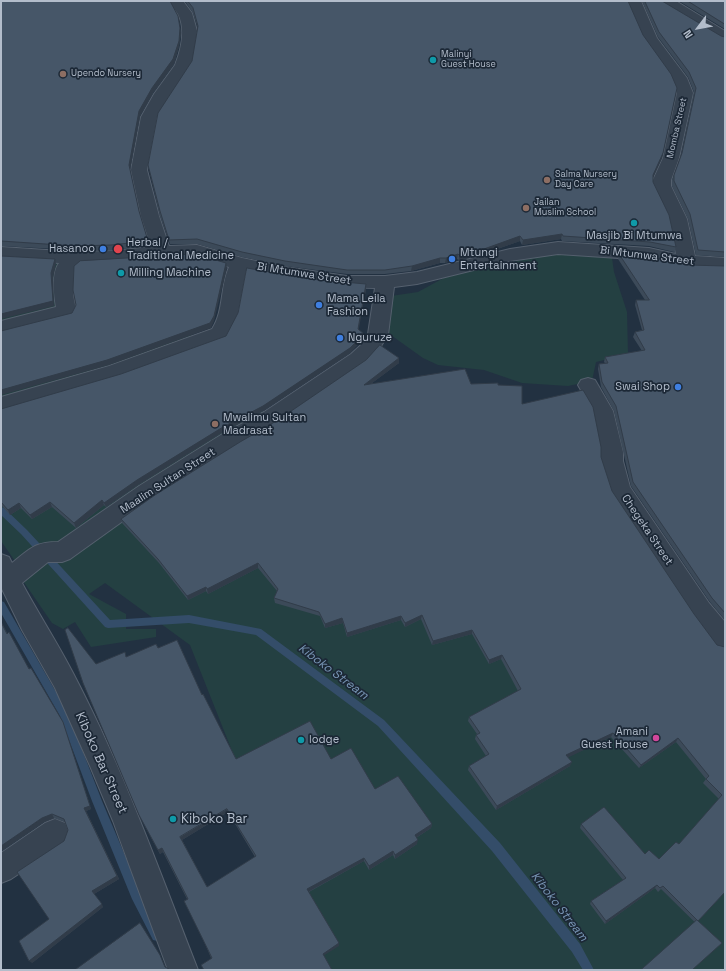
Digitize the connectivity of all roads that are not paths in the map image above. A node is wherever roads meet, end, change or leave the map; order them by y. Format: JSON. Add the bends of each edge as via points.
{"nodes":[{"id":1,"x":175,"y":1,"type":"edge"},
{"id":2,"x":634,"y":1,"type":"edge"},
{"id":3,"x":666,"y":1,"type":"edge"},
{"id":4,"x":725,"y":38,"type":"edge"},
{"id":5,"x":162,"y":252,"type":"junction"},
{"id":6,"x":1,"y":253,"type":"edge"},
{"id":7,"x":76,"y":258,"type":"junction"},
{"id":8,"x":687,"y":262,"type":"junction"},
{"id":9,"x":240,"y":264,"type":"junction"},
{"id":10,"x":725,"y":264,"type":"edge"},
{"id":11,"x":385,"y":282,"type":"junction"},
{"id":12,"x":1,"y":328,"type":"edge"},
{"id":13,"x":588,"y":385,"type":"dead end"},
{"id":14,"x":1,"y":405,"type":"edge"},
{"id":15,"x":5,"y":572,"type":"edge"},
{"id":16,"x":725,"y":640,"type":"edge"},
{"id":17,"x":55,"y":833,"type":"dead end"},
{"id":18,"x":1,"y":869,"type":"edge"},
{"id":19,"x":183,"y":970,"type":"edge"}],
"edges":[{"from":1,"to":5,"type":"street","via":[[190,24],[186,59],[149,117],[139,170]]},
{"from":2,"to":8,"type":"street","name":"Momba Street","via":[[650,39],[679,78],[685,93],[671,158],[662,186],[678,219]]},
{"from":3,"to":4,"type":"street"},
{"from":5,"to":7,"type":"street","name":"Bi Mtumwa Street"},
{"from":5,"to":9,"type":"street","name":"Bi Mtumwa Street","via":[[197,251]]},
{"from":6,"to":7,"type":"street","name":"Bi Mtumwa Street"},
{"from":7,"to":12,"type":"street","via":[[65,268],[65,312]]},
{"from":8,"to":10,"type":"street","name":"Bi Mtumwa Street"},
{"from":8,"to":11,"type":"street","name":"Bi Mtumwa Street","via":[[649,254],[558,248],[510,254],[417,278]]},
{"from":9,"to":11,"type":"street","name":"Bi Mtumwa Street","via":[[347,282]]},
{"from":9,"to":14,"type":"street","via":[[235,274],[228,312],[219,334],[116,372]]},
{"from":11,"to":15,"type":"street","name":"Maalim Sultan Street","via":[[378,335],[369,349],[358,359],[271,418],[147,492],[62,552],[43,552]]},
{"from":13,"to":16,"type":"street","name":"Chegeka Street","via":[[603,411],[620,489],[700,610]]},
{"from":15,"to":19,"type":"street","name":"Kiboko Bar Street","via":[[64,681],[101,762],[127,821]]},
{"from":17,"to":18,"type":"street"}]}
